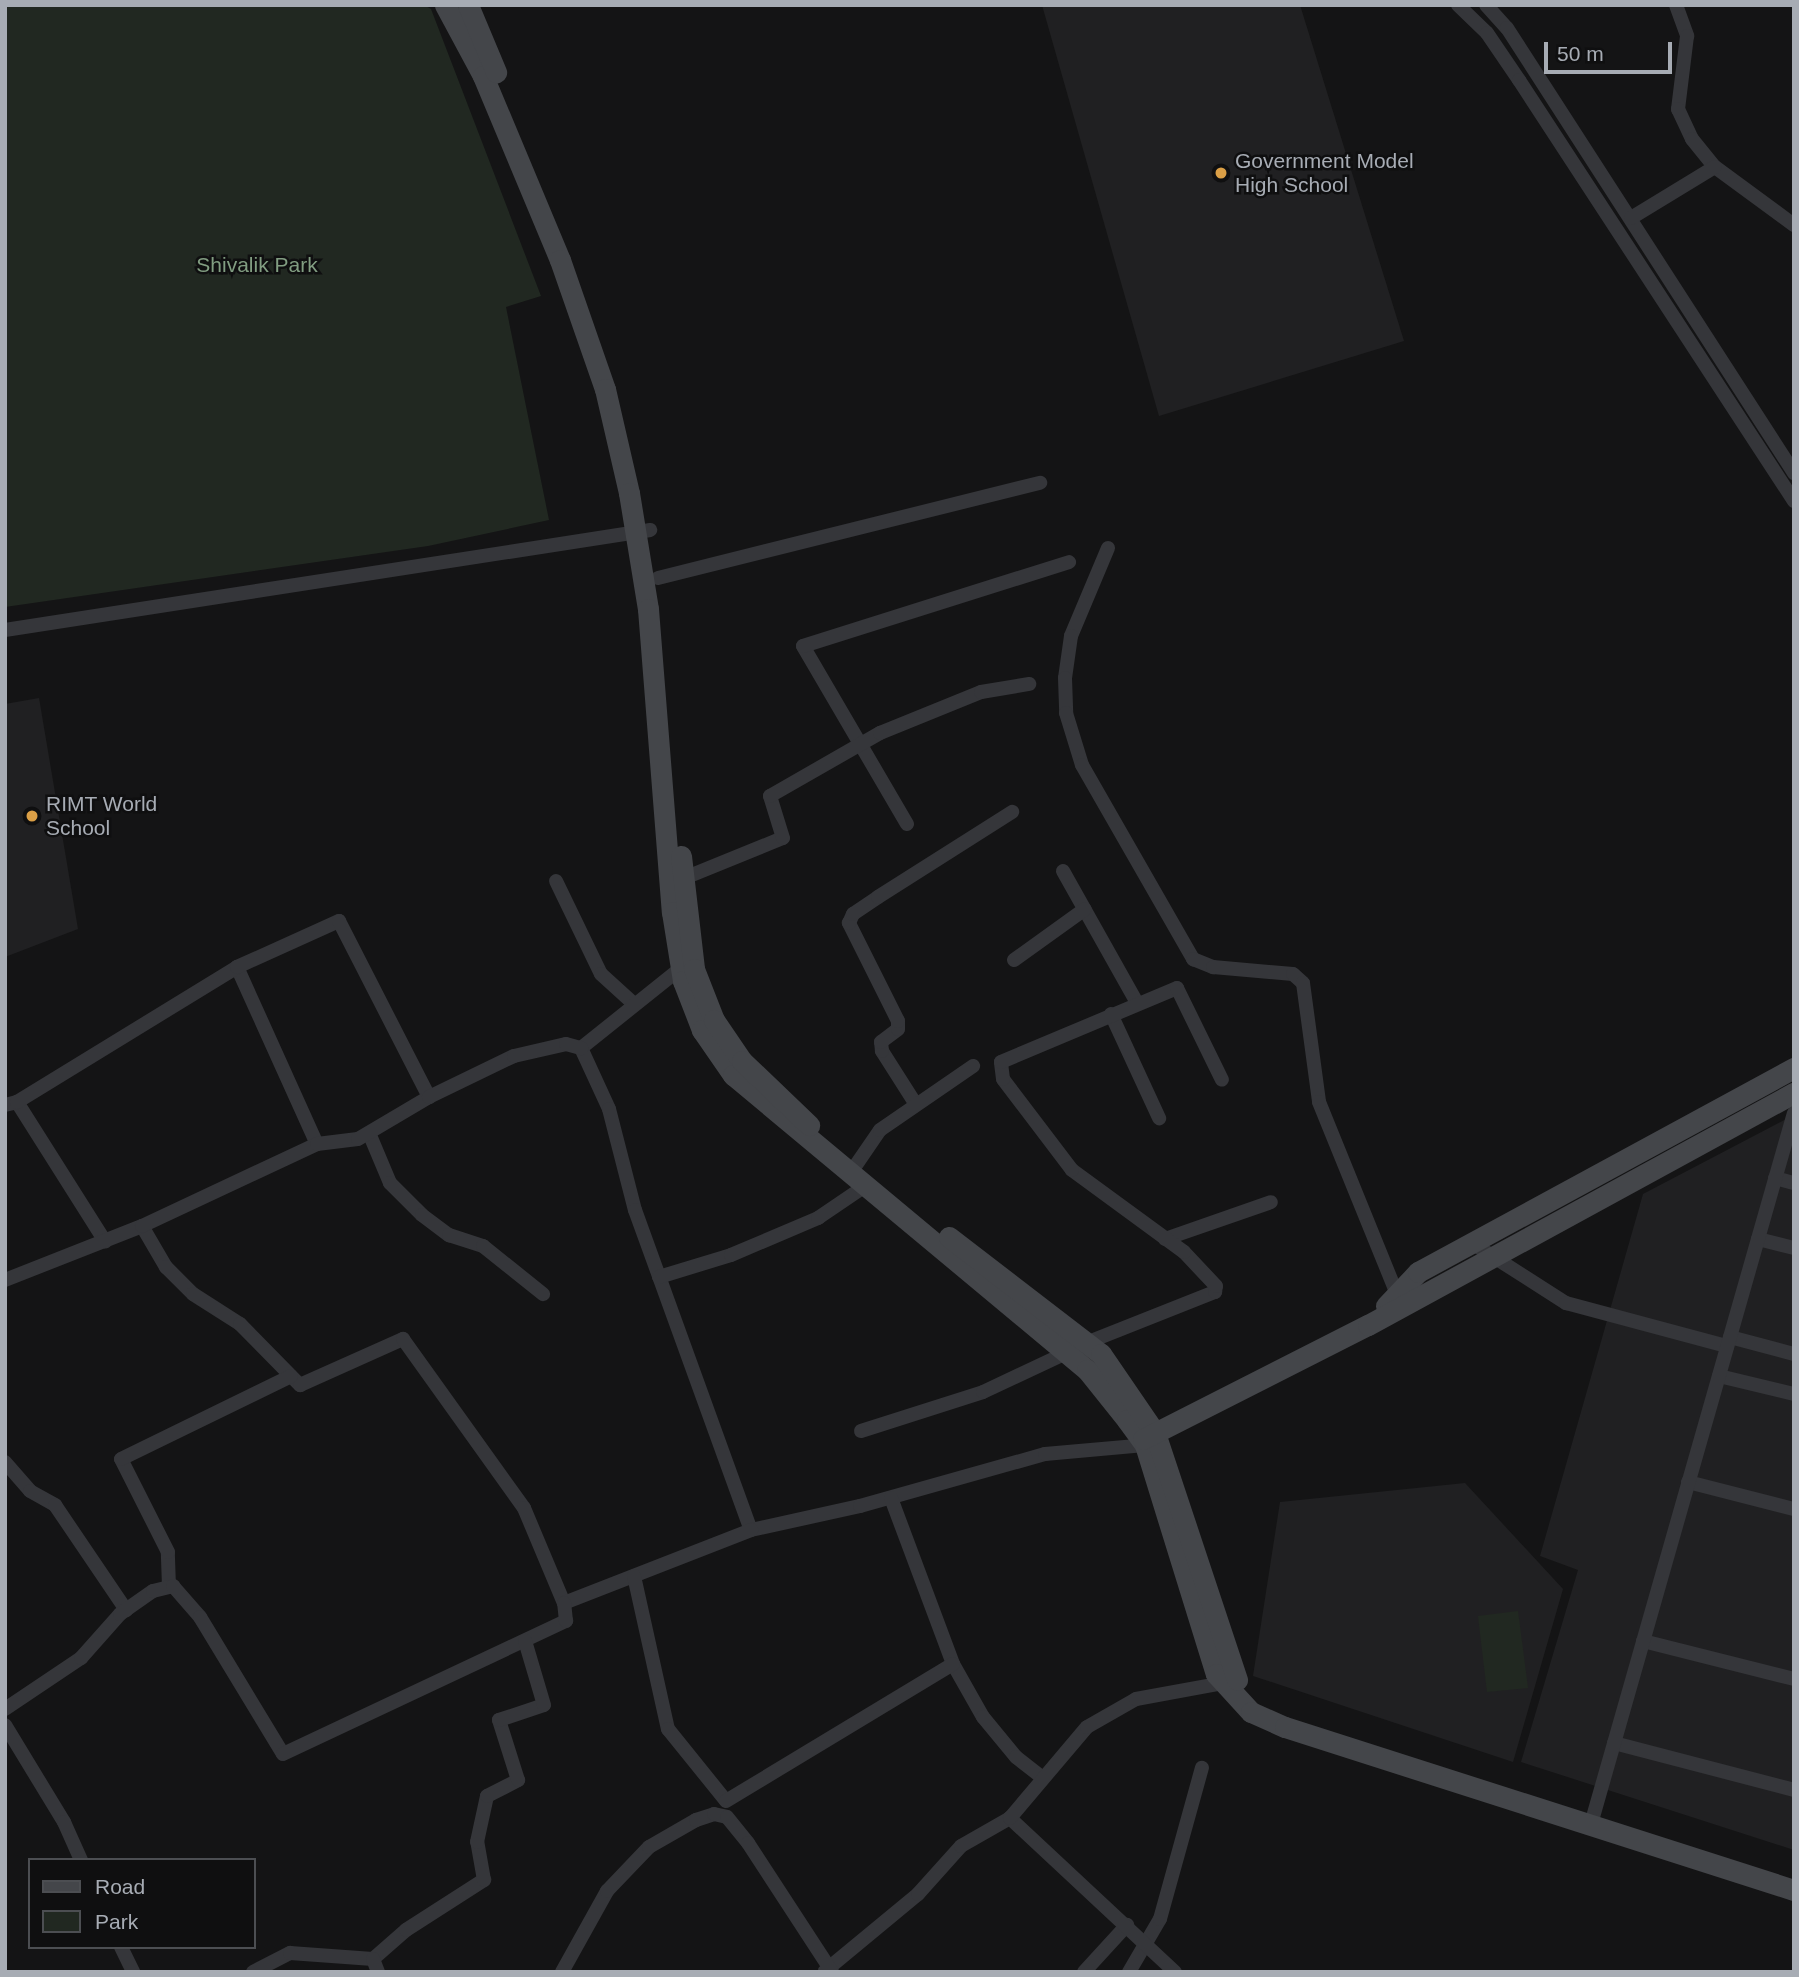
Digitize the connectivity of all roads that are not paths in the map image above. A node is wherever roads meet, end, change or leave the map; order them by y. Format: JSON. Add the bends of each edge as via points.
{"nodes":[{"id":1,"x":445,"y":5,"type":"edge"},
{"id":2,"x":468,"y":5,"type":"edge"},
{"id":3,"x":1458,"y":5,"type":"edge"},
{"id":4,"x":1486,"y":5,"type":"edge"},
{"id":5,"x":1676,"y":5,"type":"edge"},
{"id":6,"x":1716,"y":167,"type":"junction"},
{"id":7,"x":1631,"y":218,"type":"junction"},
{"id":8,"x":1794,"y":225,"type":"edge"},
{"id":9,"x":1794,"y":473,"type":"edge"},
{"id":10,"x":1040,"y":483,"type":"dead end"},
{"id":11,"x":1794,"y":501,"type":"edge"},
{"id":12,"x":644,"y":531,"type":"junction"},
{"id":13,"x":1108,"y":548,"type":"dead end"},
{"id":14,"x":1069,"y":562,"type":"dead end"},
{"id":15,"x":657,"y":578,"type":"junction"},
{"id":16,"x":5,"y":630,"type":"edge"},
{"id":17,"x":1029,"y":684,"type":"dead end"},
{"id":18,"x":863,"y":746,"type":"junction"},
{"id":19,"x":1012,"y":812,"type":"dead end"},
{"id":20,"x":907,"y":824,"type":"dead end"},
{"id":21,"x":1063,"y":871,"type":"dead end"},
{"id":22,"x":556,"y":881,"type":"dead end"},
{"id":23,"x":676,"y":881,"type":"junction"},
{"id":24,"x":1085,"y":909,"type":"junction"},
{"id":25,"x":1014,"y":960,"type":"dead end"},
{"id":26,"x":237,"y":967,"type":"junction"},
{"id":27,"x":681,"y":968,"type":"junction"},
{"id":28,"x":1137,"y":1003,"type":"junction"},
{"id":29,"x":634,"y":1004,"type":"junction"},
{"id":30,"x":1111,"y":1014,"type":"junction"},
{"id":31,"x":581,"y":1048,"type":"junction"},
{"id":32,"x":973,"y":1066,"type":"dead end"},
{"id":33,"x":1794,"y":1068,"type":"edge"},
{"id":34,"x":1222,"y":1080,"type":"dead end"},
{"id":35,"x":1794,"y":1093,"type":"edge"},
{"id":36,"x":429,"y":1097,"type":"junction"},
{"id":37,"x":915,"y":1103,"type":"junction"},
{"id":38,"x":11,"y":1104,"type":"edge"},
{"id":39,"x":1794,"y":1112,"type":"edge"},
{"id":40,"x":1159,"y":1118,"type":"dead end"},
{"id":41,"x":369,"y":1133,"type":"junction"},
{"id":42,"x":317,"y":1144,"type":"junction"},
{"id":43,"x":856,"y":1165,"type":"junction"},
{"id":44,"x":1775,"y":1178,"type":"junction"},
{"id":45,"x":1794,"y":1183,"type":"edge"},
{"id":46,"x":865,"y":1186,"type":"junction"},
{"id":47,"x":1271,"y":1202,"type":"dead end"},
{"id":48,"x":142,"y":1226,"type":"junction"},
{"id":49,"x":1165,"y":1239,"type":"junction"},
{"id":50,"x":1758,"y":1239,"type":"junction"},
{"id":51,"x":105,"y":1241,"type":"junction"},
{"id":52,"x":1472,"y":1243,"type":"junction"},
{"id":53,"x":1794,"y":1248,"type":"edge"},
{"id":54,"x":1492,"y":1255,"type":"junction"},
{"id":55,"x":659,"y":1277,"type":"junction"},
{"id":56,"x":5,"y":1280,"type":"edge"},
{"id":57,"x":543,"y":1294,"type":"dead end"},
{"id":58,"x":1397,"y":1294,"type":"junction"},
{"id":59,"x":1368,"y":1325,"type":"junction"},
{"id":60,"x":1728,"y":1342,"type":"junction"},
{"id":61,"x":1086,"y":1343,"type":"junction"},
{"id":62,"x":1066,"y":1353,"type":"junction"},
{"id":63,"x":1794,"y":1353,"type":"edge"},
{"id":64,"x":291,"y":1376,"type":"junction"},
{"id":65,"x":1719,"y":1376,"type":"junction"},
{"id":66,"x":1794,"y":1394,"type":"edge"},
{"id":67,"x":861,"y":1431,"type":"dead end"},
{"id":68,"x":1147,"y":1439,"type":"junction"},
{"id":69,"x":5,"y":1462,"type":"edge"},
{"id":70,"x":1688,"y":1482,"type":"junction"},
{"id":71,"x":891,"y":1498,"type":"junction"},
{"id":72,"x":1794,"y":1509,"type":"edge"},
{"id":73,"x":751,"y":1530,"type":"junction"},
{"id":74,"x":634,"y":1576,"type":"junction"},
{"id":75,"x":169,"y":1587,"type":"junction"},
{"id":76,"x":564,"y":1603,"type":"junction"},
{"id":77,"x":126,"y":1609,"type":"junction"},
{"id":78,"x":526,"y":1641,"type":"junction"},
{"id":79,"x":1643,"y":1641,"type":"junction"},
{"id":80,"x":953,"y":1664,"type":"junction"},
{"id":81,"x":1794,"y":1679,"type":"edge"},
{"id":82,"x":1229,"y":1682,"type":"junction"},
{"id":83,"x":5,"y":1709,"type":"edge"},
{"id":84,"x":5,"y":1725,"type":"edge"},
{"id":85,"x":1614,"y":1743,"type":"junction"},
{"id":86,"x":1202,"y":1768,"type":"dead end"},
{"id":87,"x":1043,"y":1778,"type":"junction"},
{"id":88,"x":1794,"y":1790,"type":"edge"},
{"id":89,"x":1010,"y":1818,"type":"junction"},
{"id":90,"x":1591,"y":1824,"type":"junction"},
{"id":91,"x":80,"y":1858,"type":"edge"},
{"id":92,"x":1794,"y":1890,"type":"edge"},
{"id":93,"x":1128,"y":1925,"type":"junction"},
{"id":94,"x":1145,"y":1942,"type":"junction"},
{"id":95,"x":122,"y":1949,"type":"edge"},
{"id":96,"x":376,"y":1965,"type":"edge"},
{"id":97,"x":829,"y":1970,"type":"edge"},
{"id":98,"x":133,"y":1972,"type":"edge"},
{"id":99,"x":253,"y":1972,"type":"edge"},
{"id":100,"x":562,"y":1972,"type":"edge"},
{"id":101,"x":1084,"y":1972,"type":"edge"},
{"id":102,"x":1129,"y":1972,"type":"edge"},
{"id":103,"x":1175,"y":1972,"type":"edge"}],
"edges":[{"from":1,"to":12,"type":"street","via":[[484,76],[560,260],[605,389]]},
{"from":2,"to":12,"type":"street","via":[[586,292],[627,423]]},
{"from":3,"to":11,"type":"street","via":[[1487,33]]},
{"from":4,"to":7,"type":"street","via":[[1507,28]]},
{"from":5,"to":6,"type":"street","via":[[1687,36],[1678,109],[1692,139]]},
{"from":6,"to":7,"type":"street"},
{"from":6,"to":8,"type":"street"},
{"from":7,"to":9,"type":"street"},
{"from":10,"to":15,"type":"street"},
{"from":12,"to":15,"type":"street"},
{"from":12,"to":16,"type":"street"},
{"from":12,"to":23,"type":"street"},
{"from":13,"to":58,"type":"street","via":[[1071,636],[1065,678],[1066,713],[1082,765],[1193,959],[1213,967],[1293,974],[1303,983],[1319,1102]]},
{"from":14,"to":18,"type":"street","via":[[805,643],[803,651]]},
{"from":15,"to":23,"type":"street"},
{"from":17,"to":18,"type":"street","via":[[981,692],[918,715]]},
{"from":18,"to":20,"type":"street"},
{"from":18,"to":23,"type":"street","via":[[770,796],[783,838]]},
{"from":19,"to":37,"type":"street","via":[[853,914],[849,923],[898,1021],[898,1030],[881,1042],[882,1051]]},
{"from":21,"to":24,"type":"street"},
{"from":22,"to":29,"type":"street","via":[[601,974]]},
{"from":23,"to":27,"type":"street"},
{"from":23,"to":43,"type":"street","via":[[694,969],[714,1020],[742,1061]]},
{"from":24,"to":25,"type":"street"},
{"from":24,"to":28,"type":"street"},
{"from":26,"to":36,"type":"street","via":[[339,921]]},
{"from":26,"to":38,"type":"street"},
{"from":26,"to":42,"type":"street"},
{"from":27,"to":29,"type":"street"},
{"from":27,"to":46,"type":"street","via":[[702,1030],[733,1075]]},
{"from":28,"to":30,"type":"street"},
{"from":28,"to":34,"type":"street","via":[[1172,988],[1182,990]]},
{"from":29,"to":31,"type":"street"},
{"from":30,"to":40,"type":"street"},
{"from":30,"to":49,"type":"street","via":[[1001,1062],[999,1070],[1072,1170]]},
{"from":31,"to":36,"type":"street","via":[[566,1044],[514,1056]]},
{"from":31,"to":55,"type":"street","via":[[609,1110],[635,1210]]},
{"from":32,"to":37,"type":"street"},
{"from":33,"to":52,"type":"street"},
{"from":35,"to":54,"type":"street"},
{"from":36,"to":41,"type":"street"},
{"from":37,"to":43,"type":"street","via":[[880,1130]]},
{"from":38,"to":51,"type":"street"},
{"from":39,"to":44,"type":"street"},
{"from":41,"to":42,"type":"street","via":[[358,1139]]},
{"from":41,"to":57,"type":"street","via":[[390,1183],[422,1215],[449,1235],[483,1246]]},
{"from":42,"to":48,"type":"street"},
{"from":43,"to":61,"type":"street"},
{"from":44,"to":45,"type":"street"},
{"from":44,"to":50,"type":"street"},
{"from":46,"to":55,"type":"street","via":[[818,1219],[731,1255]]},
{"from":46,"to":62,"type":"street"},
{"from":47,"to":49,"type":"street"},
{"from":48,"to":51,"type":"street"},
{"from":48,"to":64,"type":"street","via":[[166,1267],[193,1294],[240,1324]]},
{"from":49,"to":61,"type":"street","via":[[1216,1286],[1215,1292]]},
{"from":50,"to":53,"type":"street"},
{"from":50,"to":60,"type":"street"},
{"from":51,"to":56,"type":"street"},
{"from":52,"to":54,"type":"street"},
{"from":52,"to":58,"type":"street","via":[[1418,1272]]},
{"from":54,"to":59,"type":"street"},
{"from":54,"to":60,"type":"street","via":[[1566,1303]]},
{"from":55,"to":73,"type":"street"},
{"from":58,"to":59,"type":"street"},
{"from":59,"to":68,"type":"street"},
{"from":60,"to":63,"type":"street"},
{"from":60,"to":65,"type":"street"},
{"from":61,"to":68,"type":"street","via":[[1101,1354]]},
{"from":62,"to":67,"type":"street","via":[[983,1392]]},
{"from":62,"to":68,"type":"street","via":[[1087,1370]]},
{"from":64,"to":75,"type":"street","via":[[121,1459],[168,1552]]},
{"from":64,"to":76,"type":"street","via":[[300,1385],[403,1339],[524,1508]]},
{"from":65,"to":66,"type":"street"},
{"from":65,"to":70,"type":"street"},
{"from":68,"to":71,"type":"street","via":[[1045,1454]]},
{"from":68,"to":82,"type":"street"},
{"from":69,"to":77,"type":"street","via":[[30,1491],[55,1505]]},
{"from":70,"to":72,"type":"street"},
{"from":70,"to":79,"type":"street"},
{"from":71,"to":73,"type":"street"},
{"from":71,"to":80,"type":"street"},
{"from":73,"to":74,"type":"street"},
{"from":74,"to":76,"type":"street"},
{"from":74,"to":80,"type":"street","via":[[668,1729],[726,1801],[841,1736]]},
{"from":75,"to":77,"type":"street","via":[[153,1591]]},
{"from":75,"to":78,"type":"street","via":[[200,1618],[283,1754]]},
{"from":76,"to":78,"type":"street","via":[[566,1622]]},
{"from":77,"to":83,"type":"street","via":[[81,1658]]},
{"from":78,"to":96,"type":"street","via":[[544,1705],[499,1720],[518,1780],[487,1796],[477,1842],[484,1881],[406,1930]]},
{"from":79,"to":81,"type":"street"},
{"from":79,"to":85,"type":"street"},
{"from":80,"to":87,"type":"street","via":[[983,1717],[1016,1757]]},
{"from":82,"to":87,"type":"street","via":[[1136,1699],[1087,1727]]},
{"from":82,"to":90,"type":"street","via":[[1251,1712],[1285,1727]]},
{"from":84,"to":91,"type":"street","via":[[64,1822]]},
{"from":85,"to":88,"type":"street"},
{"from":85,"to":90,"type":"street"},
{"from":86,"to":94,"type":"street","via":[[1160,1919]]},
{"from":87,"to":89,"type":"street"},
{"from":89,"to":93,"type":"street"},
{"from":89,"to":97,"type":"street","via":[[961,1846],[918,1894]]},
{"from":90,"to":92,"type":"street"},
{"from":93,"to":94,"type":"street"},
{"from":93,"to":101,"type":"street"},
{"from":94,"to":102,"type":"street"},
{"from":94,"to":103,"type":"street"},
{"from":95,"to":98,"type":"street"},
{"from":96,"to":99,"type":"street","via":[[290,1953]]},
{"from":97,"to":100,"type":"street","via":[[748,1843],[727,1817],[714,1814],[649,1847],[607,1891]]}]}
